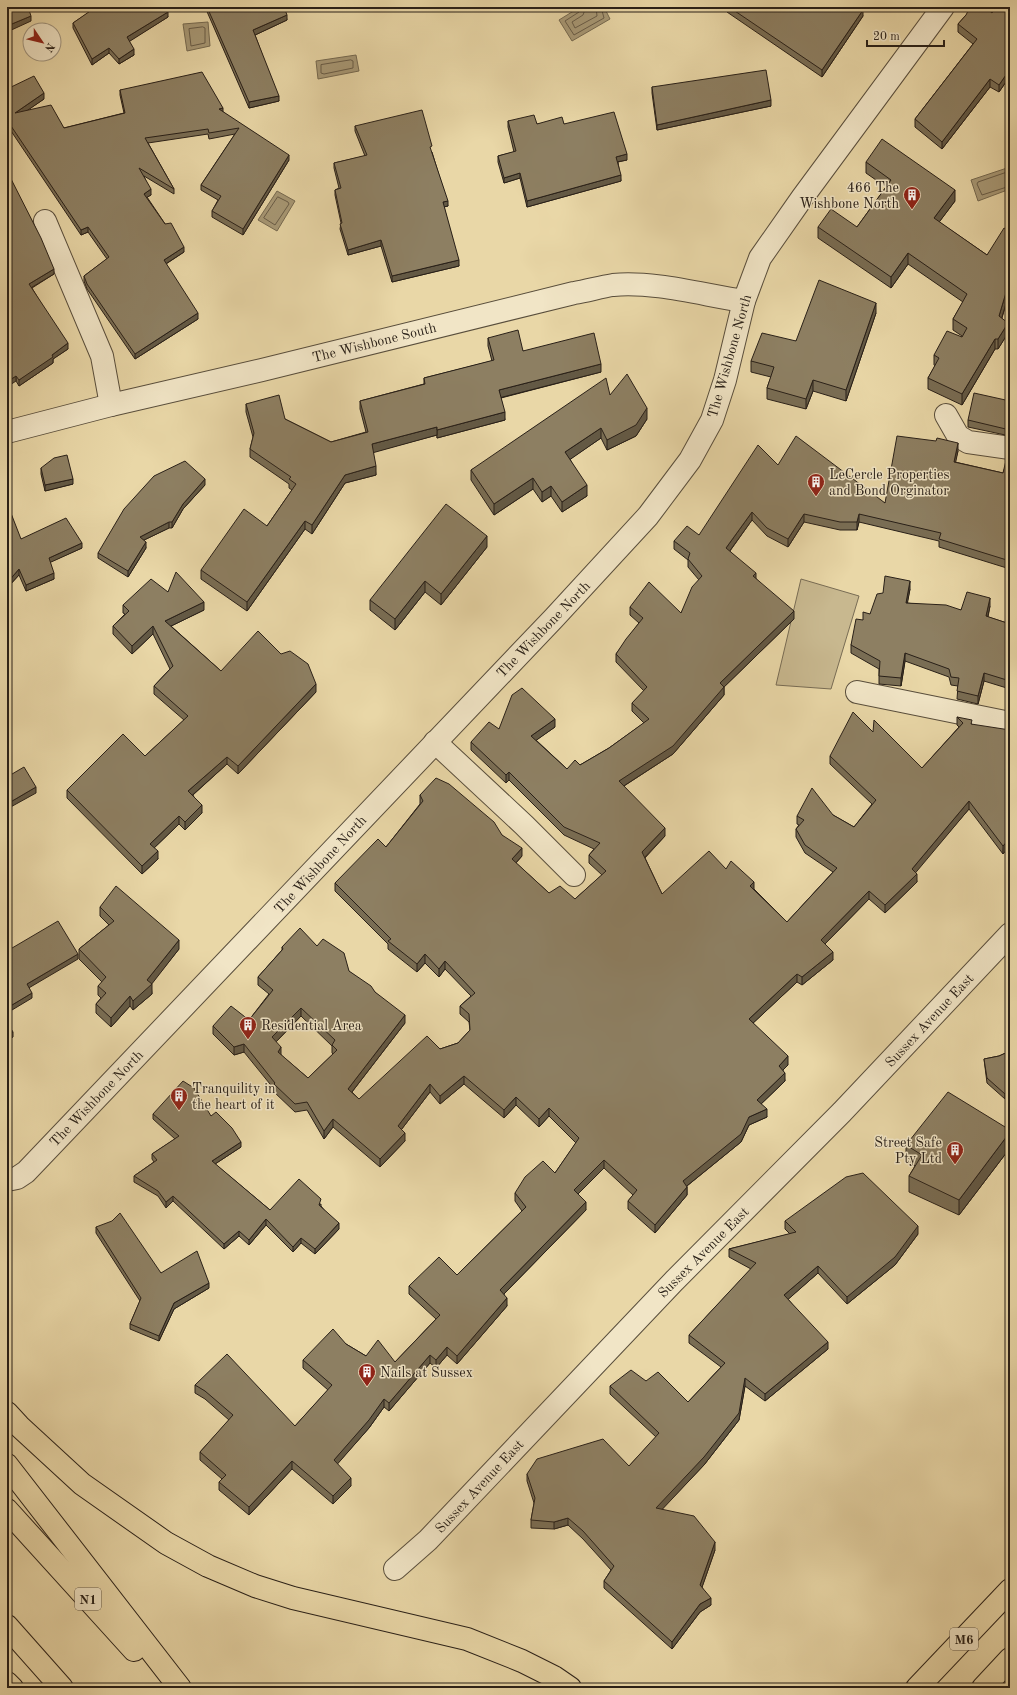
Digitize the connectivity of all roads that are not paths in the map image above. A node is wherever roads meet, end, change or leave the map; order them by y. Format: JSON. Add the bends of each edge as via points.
{"nodes":[{"id":1,"x":943,"y":7,"type":"edge"},
{"id":2,"x":45,"y":221,"type":"dead end"},
{"id":3,"x":744,"y":301,"type":"junction"},
{"id":4,"x":111,"y":405,"type":"junction"},
{"id":5,"x":946,"y":415,"type":"dead end"},
{"id":6,"x":7,"y":432,"type":"edge"},
{"id":7,"x":1010,"y":448,"type":"edge"},
{"id":8,"x":857,"y":692,"type":"dead end"},
{"id":9,"x":1010,"y":723,"type":"edge"},
{"id":10,"x":435,"y":742,"type":"junction"},
{"id":11,"x":574,"y":875,"type":"dead end"},
{"id":12,"x":1010,"y":934,"type":"edge"},
{"id":13,"x":16,"y":1176,"type":"edge"},
{"id":14,"x":7,"y":1413,"type":"edge"},
{"id":15,"x":7,"y":1465,"type":"edge"},
{"id":16,"x":7,"y":1510,"type":"edge"},
{"id":17,"x":395,"y":1569,"type":"dead end"},
{"id":18,"x":1010,"y":1590,"type":"edge"},
{"id":19,"x":7,"y":1626,"type":"edge"},
{"id":20,"x":1010,"y":1659,"type":"edge"},
{"id":21,"x":7,"y":1683,"type":"edge"},
{"id":22,"x":12,"y":1688,"type":"edge"},
{"id":23,"x":62,"y":1688,"type":"edge"},
{"id":24,"x":169,"y":1688,"type":"edge"},
{"id":25,"x":180,"y":1688,"type":"edge"},
{"id":26,"x":570,"y":1688,"type":"edge"},
{"id":27,"x":917,"y":1688,"type":"edge"},
{"id":28,"x":983,"y":1688,"type":"edge"}],
"edges":[{"from":1,"to":3,"type":"street","name":"The Wishbone North","via":[[771,242],[757,266]]},
{"from":2,"to":4,"type":"street","via":[[102,356]]},
{"from":3,"to":4,"type":"street","name":"The Wishbone South","via":[[672,288],[613,285]]},
{"from":3,"to":10,"type":"street","name":"The Wishbone North","via":[[725,380],[712,420],[674,484],[620,548]]},
{"from":4,"to":6,"type":"street","name":"The Wishbone South"},
{"from":5,"to":7,"type":"street","via":[[958,436],[968,442]]},
{"from":8,"to":9,"type":"street"},
{"from":10,"to":11,"type":"street"},
{"from":10,"to":13,"type":"street","name":"The Wishbone North"},
{"from":12,"to":17,"type":"street","name":"Sussex Avenue East","via":[[842,1112],[674,1281],[428,1540]]},
{"from":14,"to":26,"type":"main road","via":[[82,1484],[166,1543],[208,1566],[255,1586],[293,1598],[467,1639],[522,1661]]},
{"from":15,"to":25,"type":"main road"},
{"from":16,"to":24,"type":"main road","number":"N1"},
{"from":18,"to":27,"type":"main road","number":"M6"},
{"from":19,"to":23,"type":"main road"},
{"from":20,"to":28,"type":"main road"},
{"from":21,"to":22,"type":"main road"}]}
